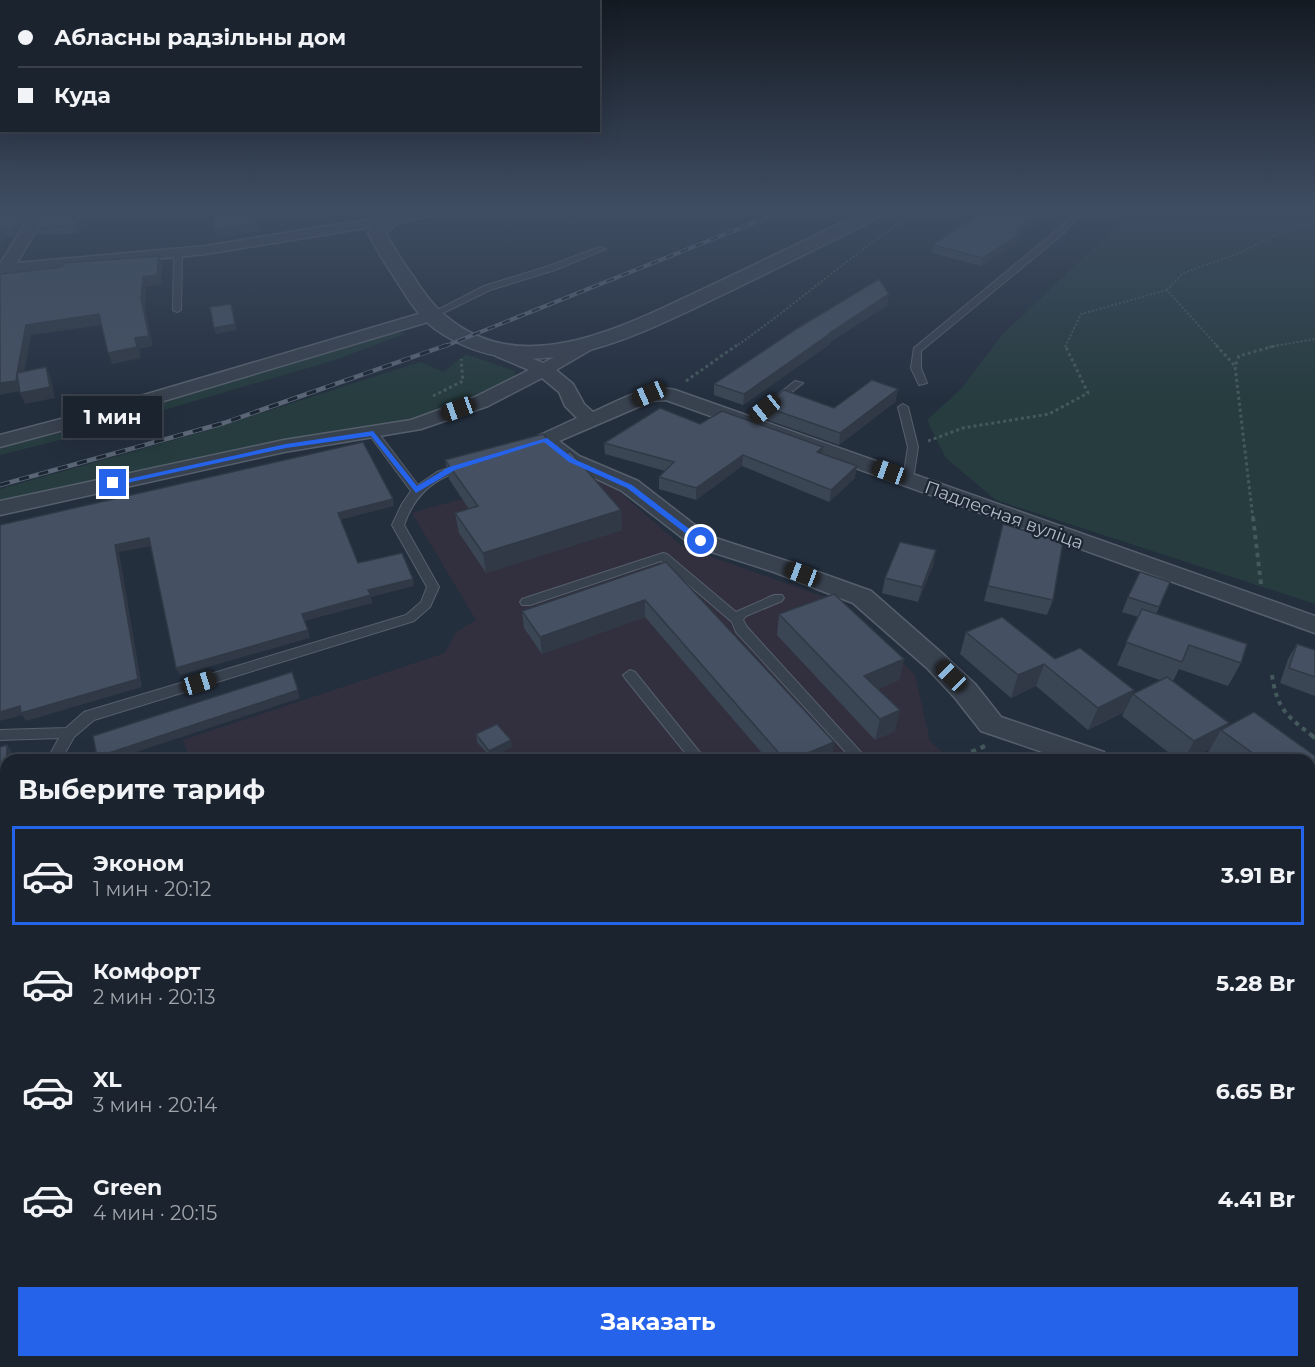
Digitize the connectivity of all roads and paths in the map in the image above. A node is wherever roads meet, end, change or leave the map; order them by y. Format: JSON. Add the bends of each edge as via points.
{"nodes":[{"id":1,"x":178,"y":275,"type":"edge"},
{"id":2,"x":403,"y":275,"type":"edge"},
{"id":3,"x":530,"y":275,"type":"edge"},
{"id":4,"x":745,"y":275,"type":"edge"},
{"id":5,"x":829,"y":275,"type":"edge"},
{"id":6,"x":1008,"y":275,"type":"edge"},
{"id":7,"x":1180,"y":275,"type":"edge"},
{"id":8,"x":1167,"y":290,"type":"junction"},
{"id":9,"x":177,"y":310,"type":"dead end"},
{"id":10,"x":432,"y":315,"type":"junction"},
{"id":11,"x":1315,"y":339,"type":"edge"},
{"id":12,"x":586,"y":345,"type":"junction"},
{"id":13,"x":502,"y":352,"type":"junction"},
{"id":14,"x":461,"y":359,"type":"dead end"},
{"id":15,"x":1235,"y":366,"type":"junction"},
{"id":16,"x":544,"y":370,"type":"junction"},
{"id":17,"x":798,"y":383,"type":"dead end"},
{"id":18,"x":922,"y":383,"type":"dead end"},
{"id":19,"x":668,"y":394,"type":"junction"},
{"id":20,"x":428,"y":404,"type":"dead end"},
{"id":21,"x":903,"y":407,"type":"dead end"},
{"id":22,"x":590,"y":420,"type":"junction"},
{"id":23,"x":749,"y":422,"type":"junction"},
{"id":24,"x":373,"y":433,"type":"junction"},
{"id":25,"x":0,"y":441,"type":"edge"},
{"id":26,"x":914,"y":447,"type":"junction"},
{"id":27,"x":473,"y":462,"type":"edge"},
{"id":28,"x":908,"y":479,"type":"junction"},
{"id":29,"x":416,"y":490,"type":"junction"},
{"id":30,"x":0,"y":508,"type":"edge"},
{"id":31,"x":778,"y":598,"type":"dead end"},
{"id":32,"x":526,"y":602,"type":"dead end"},
{"id":33,"x":1262,"y":608,"type":"junction"},
{"id":34,"x":737,"y":620,"type":"junction"},
{"id":35,"x":1315,"y":625,"type":"edge"},
{"id":36,"x":630,"y":675,"type":"dead end"},
{"id":37,"x":1272,"y":675,"type":"dead end"},
{"id":38,"x":69,"y":733,"type":"junction"},
{"id":39,"x":0,"y":735,"type":"edge"},
{"id":40,"x":1315,"y":738,"type":"edge"},
{"id":41,"x":57,"y":754,"type":"edge"},
{"id":42,"x":694,"y":754,"type":"edge"},
{"id":43,"x":856,"y":754,"type":"edge"},
{"id":44,"x":1079,"y":754,"type":"edge"}],
"edges":[{"from":1,"to":9,"type":"lane"},
{"from":2,"to":10,"type":"street"},
{"from":3,"to":10,"type":"lane","via":[[487,288]]},
{"from":4,"to":12,"type":"street","via":[[655,319]]},
{"from":5,"to":19,"type":"path"},
{"from":6,"to":18,"type":"lane","via":[[917,350],[916,368]]},
{"from":7,"to":8,"type":"path"},
{"from":8,"to":15,"type":"path"},
{"from":8,"to":26,"type":"path","via":[[1081,314],[1065,346],[1088,393],[1049,414],[963,428]]},
{"from":10,"to":13,"type":"street","via":[[450,330]]},
{"from":10,"to":25,"type":"street"},
{"from":11,"to":15,"type":"path","via":[[1239,356]]},
{"from":12,"to":13,"type":"street","via":[[545,352]]},
{"from":12,"to":16,"type":"street"},
{"from":13,"to":16,"type":"street"},
{"from":14,"to":20,"type":"path","via":[[463,381],[433,396]]},
{"from":15,"to":33,"type":"path"},
{"from":16,"to":22,"type":"street","via":[[566,388],[574,406]]},
{"from":16,"to":24,"type":"street","via":[[479,402],[417,424]]},
{"from":17,"to":23,"type":"lane"},
{"from":19,"to":22,"type":"street","name":"Падлесная вуліца","via":[[649,394]]},
{"from":19,"to":23,"type":"street","name":"Падлесная вуліца"},
{"from":21,"to":26,"type":"lane"},
{"from":22,"to":44,"type":"street","name":"Падлесная вуліца","via":[[540,441],[630,486],[701,541],[862,597],[936,662],[991,724]]},
{"from":23,"to":28,"type":"street","name":"Падлесная вуліца"},
{"from":24,"to":29,"type":"lane"},
{"from":24,"to":30,"type":"street","via":[[286,446]]},
{"from":26,"to":28,"type":"lane"},
{"from":27,"to":29,"type":"lane"},
{"from":28,"to":33,"type":"street","name":"Падлесная вуліца"},
{"from":29,"to":38,"type":"lane","via":[[398,525],[432,587],[426,604],[410,618],[89,716]]},
{"from":31,"to":34,"type":"lane","via":[[742,613]]},
{"from":32,"to":34,"type":"lane","via":[[663,557]]},
{"from":33,"to":35,"type":"street","name":"Падлесная вуліца"},
{"from":34,"to":43,"type":"lane"},
{"from":36,"to":42,"type":"lane"},
{"from":37,"to":40,"type":"path","via":[[1274,698],[1280,710]]},
{"from":38,"to":39,"type":"lane"},
{"from":38,"to":41,"type":"lane"}]}
